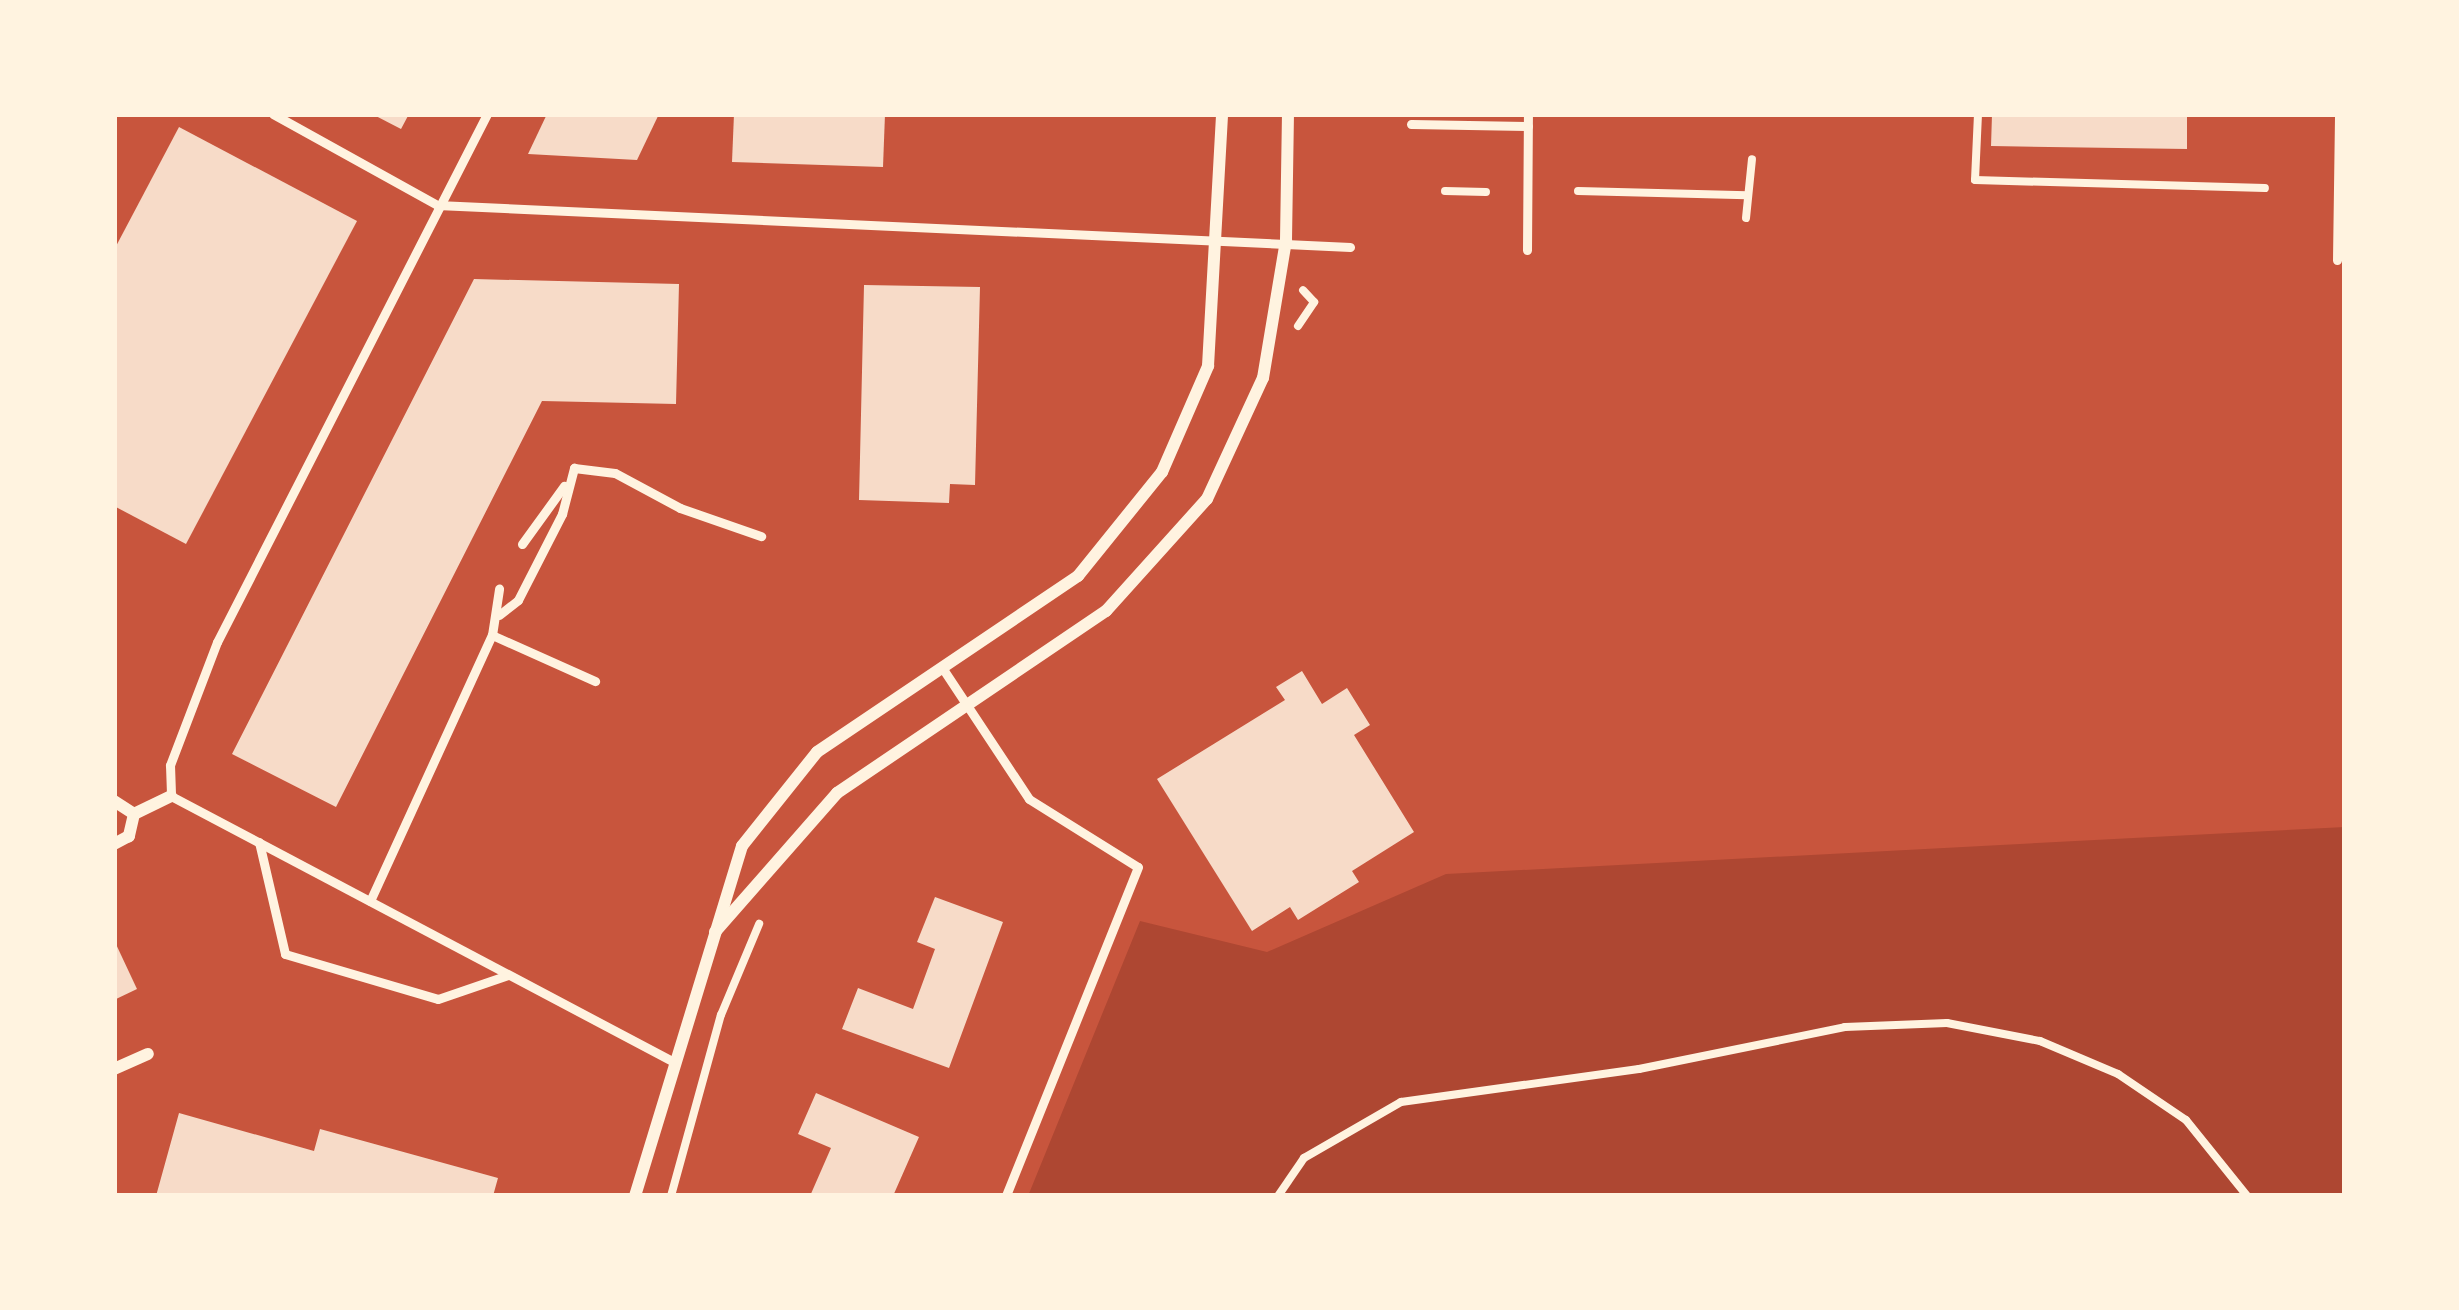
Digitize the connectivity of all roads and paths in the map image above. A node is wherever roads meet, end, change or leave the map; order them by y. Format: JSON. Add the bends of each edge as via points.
{"nodes":[{"id":1,"x":272,"y":114,"type":"edge"},
{"id":2,"x":487,"y":114,"type":"edge"},
{"id":3,"x":1222,"y":114,"type":"edge"},
{"id":4,"x":1288,"y":114,"type":"edge"},
{"id":5,"x":1528,"y":114,"type":"edge"},
{"id":6,"x":1978,"y":114,"type":"edge"},
{"id":7,"x":2339,"y":114,"type":"edge"},
{"id":8,"x":1412,"y":124,"type":"dead end"},
{"id":9,"x":1528,"y":127,"type":"junction"},
{"id":10,"x":2342,"y":147,"type":"edge"},
{"id":11,"x":1752,"y":159,"type":"dead end"},
{"id":12,"x":2265,"y":188,"type":"dead end"},
{"id":13,"x":1445,"y":190,"type":"dead end"},
{"id":14,"x":1578,"y":191,"type":"dead end"},
{"id":15,"x":1486,"y":192,"type":"dead end"},
{"id":16,"x":1747,"y":195,"type":"junction"},
{"id":17,"x":437,"y":205,"type":"junction"},
{"id":18,"x":1746,"y":218,"type":"dead end"},
{"id":19,"x":1220,"y":235,"type":"junction"},
{"id":20,"x":1286,"y":240,"type":"junction"},
{"id":21,"x":1350,"y":247,"type":"dead end"},
{"id":22,"x":1527,"y":250,"type":"dead end"},
{"id":23,"x":2337,"y":260,"type":"dead end"},
{"id":24,"x":564,"y":486,"type":"junction"},
{"id":25,"x":761,"y":536,"type":"dead end"},
{"id":26,"x":522,"y":544,"type":"dead end"},
{"id":27,"x":500,"y":589,"type":"dead end"},
{"id":28,"x":499,"y":615,"type":"junction"},
{"id":29,"x":492,"y":635,"type":"junction"},
{"id":30,"x":945,"y":672,"type":"junction"},
{"id":31,"x":595,"y":681,"type":"dead end"},
{"id":32,"x":968,"y":706,"type":"junction"},
{"id":33,"x":171,"y":796,"type":"junction"},
{"id":34,"x":114,"y":801,"type":"edge"},
{"id":35,"x":134,"y":814,"type":"junction"},
{"id":36,"x":259,"y":842,"type":"junction"},
{"id":37,"x":114,"y":844,"type":"edge"},
{"id":38,"x":370,"y":901,"type":"junction"},
{"id":39,"x":710,"y":937,"type":"junction"},
{"id":40,"x":508,"y":975,"type":"junction"},
{"id":41,"x":148,"y":1054,"type":"dead end"},
{"id":42,"x":674,"y":1062,"type":"junction"},
{"id":43,"x":114,"y":1069,"type":"edge"},
{"id":44,"x":635,"y":1196,"type":"edge"},
{"id":45,"x":1006,"y":1196,"type":"edge"},
{"id":46,"x":1278,"y":1196,"type":"edge"},
{"id":47,"x":2246,"y":1196,"type":"edge"}],
"edges":[{"from":1,"to":17,"type":"lane"},
{"from":2,"to":17,"type":"lane"},
{"from":3,"to":19,"type":"street"},
{"from":4,"to":20,"type":"street"},
{"from":5,"to":9,"type":"lane"},
{"from":6,"to":12,"type":"path","via":[[1975,180]]},
{"from":7,"to":10,"type":"lane"},
{"from":8,"to":9,"type":"lane"},
{"from":9,"to":22,"type":"lane"},
{"from":10,"to":23,"type":"lane"},
{"from":11,"to":16,"type":"path"},
{"from":13,"to":15,"type":"path"},
{"from":14,"to":16,"type":"path"},
{"from":16,"to":18,"type":"path"},
{"from":17,"to":19,"type":"lane"},
{"from":17,"to":33,"type":"lane","via":[[217,642],[170,764]]},
{"from":19,"to":20,"type":"lane"},
{"from":19,"to":30,"type":"street","via":[[1208,366],[1162,472],[1078,575]]},
{"from":20,"to":21,"type":"lane"},
{"from":20,"to":32,"type":"street","via":[[1263,378],[1207,499],[1106,611]]},
{"from":24,"to":25,"type":"lane","via":[[574,468],[615,473],[680,508]]},
{"from":24,"to":26,"type":"lane"},
{"from":24,"to":28,"type":"lane","via":[[562,514],[518,600]]},
{"from":27,"to":28,"type":"lane"},
{"from":28,"to":29,"type":"lane"},
{"from":29,"to":31,"type":"lane"},
{"from":29,"to":38,"type":"lane"},
{"from":30,"to":32,"type":"lane"},
{"from":30,"to":39,"type":"street","via":[[817,752],[742,846]]},
{"from":32,"to":39,"type":"street","via":[[837,794]]},
{"from":32,"to":45,"type":"lane","via":[[1029,799],[1138,867]]},
{"from":33,"to":35,"type":"street"},
{"from":33,"to":36,"type":"lane"},
{"from":34,"to":35,"type":"street"},
{"from":35,"to":37,"type":"street","via":[[129,836]]},
{"from":36,"to":38,"type":"lane"},
{"from":36,"to":40,"type":"lane","via":[[285,955],[438,999]]},
{"from":38,"to":40,"type":"lane"},
{"from":39,"to":42,"type":"street"},
{"from":40,"to":42,"type":"lane"},
{"from":41,"to":43,"type":"street"},
{"from":42,"to":44,"type":"street"},
{"from":46,"to":47,"type":"path","via":[[1304,1158],[1400,1102],[1639,1069],[1845,1027],[1947,1023],[2040,1041],[2118,1074],[2186,1120]]}]}
